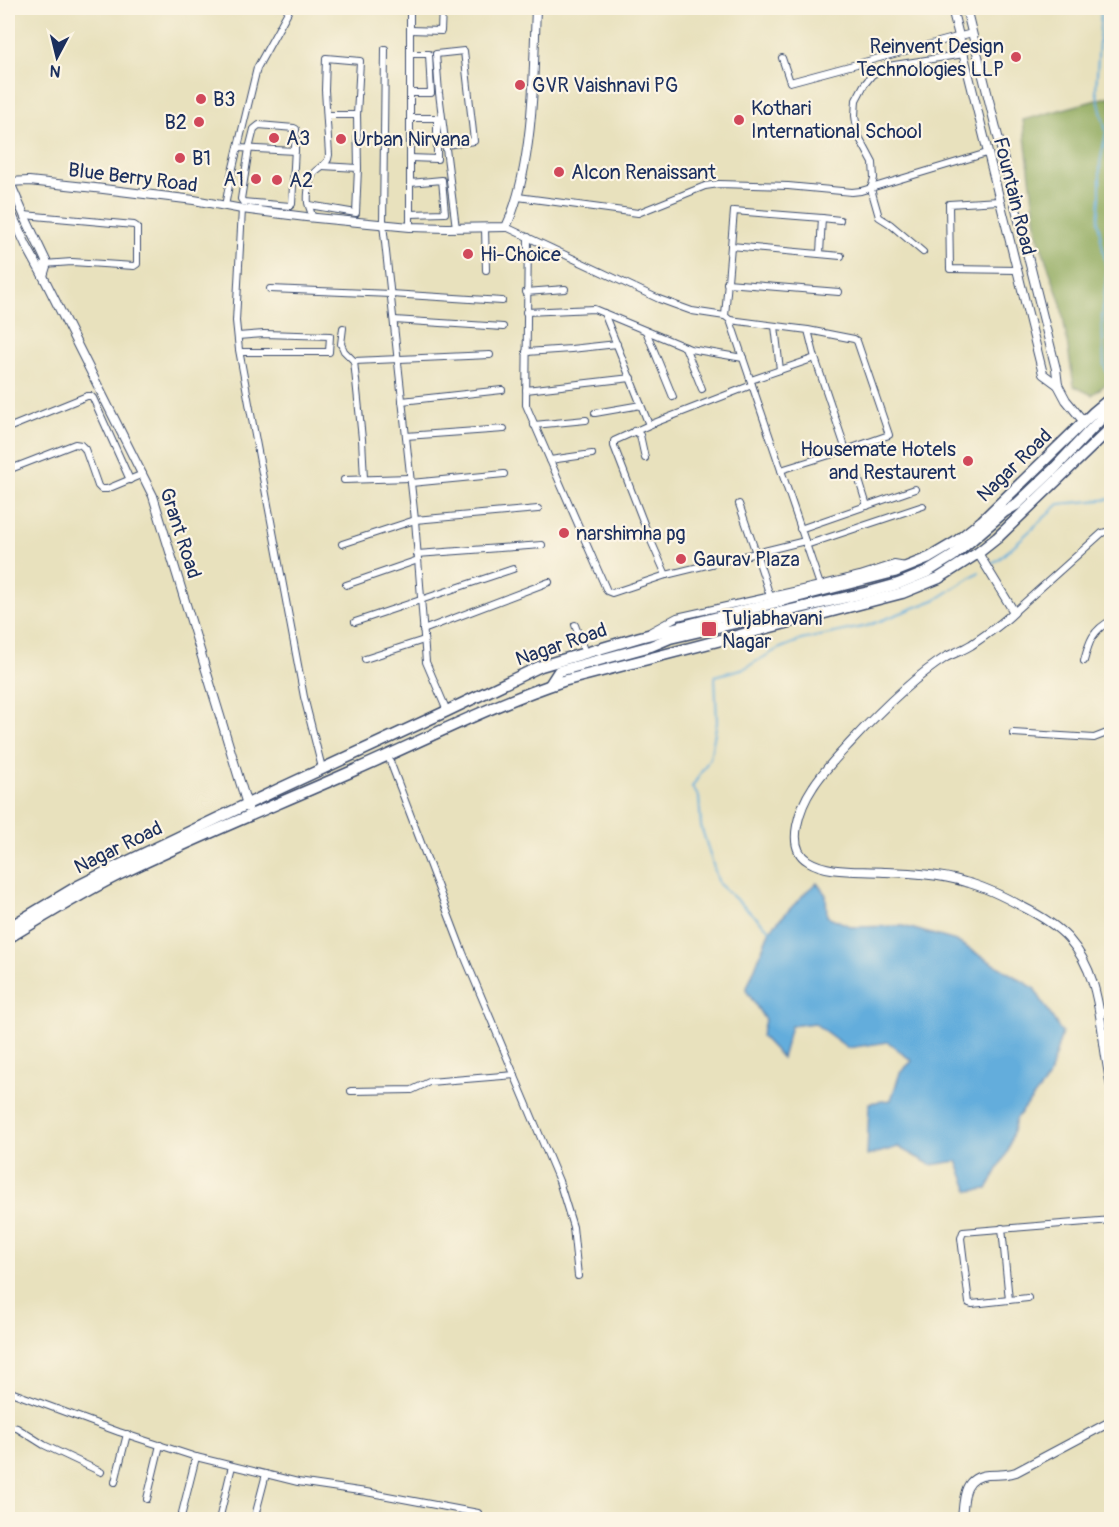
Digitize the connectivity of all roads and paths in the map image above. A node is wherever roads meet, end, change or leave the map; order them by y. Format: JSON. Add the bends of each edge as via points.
{"nodes":[{"id":1,"x":290,"y":8,"type":"edge"},
{"id":2,"x":410,"y":8,"type":"edge"},
{"id":3,"x":442,"y":8,"type":"edge"},
{"id":4,"x":536,"y":8,"type":"edge"},
{"id":5,"x":952,"y":8,"type":"edge"},
{"id":6,"x":966,"y":8,"type":"edge"},
{"id":7,"x":410,"y":30,"type":"junction"},
{"id":8,"x":972,"y":33,"type":"junction"},
{"id":9,"x":960,"y":36,"type":"junction"},
{"id":10,"x":385,"y":49,"type":"dead end"},
{"id":11,"x":410,"y":54,"type":"junction"},
{"id":12,"x":964,"y":54,"type":"junction"},
{"id":13,"x":782,"y":58,"type":"dead end"},
{"id":14,"x":410,"y":93,"type":"junction"},
{"id":15,"x":327,"y":115,"type":"junction"},
{"id":16,"x":357,"y":115,"type":"junction"},
{"id":17,"x":410,"y":118,"type":"junction"},
{"id":18,"x":446,"y":145,"type":"junction"},
{"id":19,"x":238,"y":148,"type":"junction"},
{"id":20,"x":249,"y":149,"type":"junction"},
{"id":21,"x":295,"y":151,"type":"junction"},
{"id":22,"x":987,"y":153,"type":"junction"},
{"id":23,"x":410,"y":158,"type":"junction"},
{"id":24,"x":322,"y":166,"type":"junction"},
{"id":25,"x":358,"y":168,"type":"junction"},
{"id":26,"x":8,"y":180,"type":"edge"},
{"id":27,"x":410,"y":183,"type":"junction"},
{"id":28,"x":871,"y":189,"type":"junction"},
{"id":29,"x":1011,"y":190,"type":"junction"},
{"id":30,"x":998,"y":197,"type":"junction"},
{"id":31,"x":518,"y":198,"type":"junction"},
{"id":32,"x":8,"y":206,"type":"edge"},
{"id":33,"x":225,"y":206,"type":"junction"},
{"id":34,"x":309,"y":206,"type":"junction"},
{"id":35,"x":242,"y":209,"type":"junction"},
{"id":36,"x":410,"y":214,"type":"junction"},
{"id":37,"x":24,"y":215,"type":"junction"},
{"id":38,"x":309,"y":217,"type":"junction"},
{"id":39,"x":822,"y":218,"type":"junction"},
{"id":40,"x":840,"y":220,"type":"dead end"},
{"id":41,"x":383,"y":224,"type":"junction"},
{"id":42,"x":410,"y":227,"type":"junction"},
{"id":43,"x":506,"y":227,"type":"junction"},
{"id":44,"x":456,"y":228,"type":"junction"},
{"id":45,"x":485,"y":228,"type":"junction"},
{"id":46,"x":528,"y":237,"type":"junction"},
{"id":47,"x":731,"y":246,"type":"junction"},
{"id":48,"x":923,"y":252,"type":"dead end"},
{"id":49,"x":820,"y":253,"type":"junction"},
{"id":50,"x":841,"y":256,"type":"dead end"},
{"id":51,"x":47,"y":262,"type":"junction"},
{"id":52,"x":38,"y":266,"type":"junction"},
{"id":53,"x":486,"y":270,"type":"dead end"},
{"id":54,"x":1017,"y":270,"type":"junction"},
{"id":55,"x":44,"y":276,"type":"junction"},
{"id":56,"x":727,"y":283,"type":"junction"},
{"id":57,"x":270,"y":289,"type":"dead end"},
{"id":58,"x":565,"y":289,"type":"dead end"},
{"id":59,"x":526,"y":292,"type":"junction"},
{"id":60,"x":839,"y":292,"type":"dead end"},
{"id":61,"x":391,"y":294,"type":"junction"},
{"id":62,"x":502,"y":301,"type":"dead end"},
{"id":63,"x":526,"y":312,"type":"junction"},
{"id":64,"x":604,"y":312,"type":"junction"},
{"id":65,"x":727,"y":318,"type":"junction"},
{"id":66,"x":394,"y":320,"type":"junction"},
{"id":67,"x":775,"y":326,"type":"junction"},
{"id":68,"x":503,"y":327,"type":"dead end"},
{"id":69,"x":343,"y":328,"type":"dead end"},
{"id":70,"x":808,"y":330,"type":"junction"},
{"id":71,"x":646,"y":331,"type":"junction"},
{"id":72,"x":238,"y":336,"type":"junction"},
{"id":73,"x":617,"y":344,"type":"junction"},
{"id":74,"x":685,"y":347,"type":"junction"},
{"id":75,"x":240,"y":352,"type":"junction"},
{"id":76,"x":526,"y":352,"type":"junction"},
{"id":77,"x":490,"y":355,"type":"dead end"},
{"id":78,"x":743,"y":358,"type":"junction"},
{"id":79,"x":815,"y":358,"type":"junction"},
{"id":80,"x":398,"y":360,"type":"junction"},
{"id":81,"x":354,"y":361,"type":"junction"},
{"id":82,"x":780,"y":370,"type":"junction"},
{"id":83,"x":631,"y":378,"type":"junction"},
{"id":84,"x":751,"y":383,"type":"junction"},
{"id":85,"x":1058,"y":385,"type":"junction"},
{"id":86,"x":702,"y":389,"type":"dead end"},
{"id":87,"x":502,"y":390,"type":"dead end"},
{"id":88,"x":526,"y":390,"type":"junction"},
{"id":89,"x":673,"y":397,"type":"dead end"},
{"id":90,"x":1112,"y":397,"type":"edge"},
{"id":91,"x":402,"y":400,"type":"junction"},
{"id":92,"x":641,"y":405,"type":"junction"},
{"id":93,"x":1112,"y":407,"type":"edge"},
{"id":94,"x":595,"y":412,"type":"dead end"},
{"id":95,"x":586,"y":420,"type":"dead end"},
{"id":96,"x":534,"y":425,"type":"junction"},
{"id":97,"x":649,"y":425,"type":"junction"},
{"id":98,"x":1088,"y":425,"type":"junction"},
{"id":99,"x":1112,"y":427,"type":"edge"},
{"id":100,"x":8,"y":428,"type":"edge"},
{"id":101,"x":504,"y":429,"type":"dead end"},
{"id":102,"x":634,"y":431,"type":"junction"},
{"id":103,"x":406,"y":436,"type":"junction"},
{"id":104,"x":846,"y":450,"type":"junction"},
{"id":105,"x":1085,"y":452,"type":"junction"},
{"id":106,"x":592,"y":454,"type":"dead end"},
{"id":107,"x":645,"y":458,"type":"dead end"},
{"id":108,"x":550,"y":460,"type":"junction"},
{"id":109,"x":8,"y":470,"type":"edge"},
{"id":110,"x":781,"y":470,"type":"junction"},
{"id":111,"x":143,"y":474,"type":"junction"},
{"id":112,"x":504,"y":474,"type":"dead end"},
{"id":113,"x":858,"y":477,"type":"dead end"},
{"id":114,"x":364,"y":479,"type":"junction"},
{"id":115,"x":130,"y":480,"type":"junction"},
{"id":116,"x":344,"y":480,"type":"dead end"},
{"id":117,"x":411,"y":480,"type":"junction"},
{"id":118,"x":915,"y":489,"type":"dead end"},
{"id":119,"x":739,"y":504,"type":"dead end"},
{"id":120,"x":867,"y":506,"type":"junction"},
{"id":121,"x":923,"y":506,"type":"dead end"},
{"id":122,"x":538,"y":509,"type":"dead end"},
{"id":123,"x":415,"y":520,"type":"junction"},
{"id":124,"x":801,"y":529,"type":"junction"},
{"id":125,"x":1112,"y":530,"type":"edge"},
{"id":126,"x":806,"y":543,"type":"junction"},
{"id":127,"x":342,"y":544,"type":"dead end"},
{"id":128,"x":542,"y":545,"type":"dead end"},
{"id":129,"x":756,"y":553,"type":"junction"},
{"id":130,"x":978,"y":553,"type":"junction"},
{"id":131,"x":418,"y":557,"type":"junction"},
{"id":132,"x":910,"y":566,"type":"junction"},
{"id":133,"x":513,"y":569,"type":"dead end"},
{"id":134,"x":666,"y":574,"type":"junction"},
{"id":135,"x":549,"y":582,"type":"dead end"},
{"id":136,"x":346,"y":585,"type":"dead end"},
{"id":137,"x":820,"y":585,"type":"junction"},
{"id":138,"x":770,"y":596,"type":"junction"},
{"id":139,"x":421,"y":600,"type":"junction"},
{"id":140,"x":1014,"y":612,"type":"junction"},
{"id":141,"x":1112,"y":620,"type":"edge"},
{"id":142,"x":355,"y":622,"type":"dead end"},
{"id":143,"x":575,"y":625,"type":"dead end"},
{"id":144,"x":423,"y":630,"type":"junction"},
{"id":145,"x":640,"y":637,"type":"junction"},
{"id":146,"x":424,"y":640,"type":"junction"},
{"id":147,"x":585,"y":653,"type":"junction"},
{"id":148,"x":364,"y":659,"type":"dead end"},
{"id":149,"x":1084,"y":661,"type":"dead end"},
{"id":150,"x":533,"y":669,"type":"junction"},
{"id":151,"x":546,"y":686,"type":"junction"},
{"id":152,"x":447,"y":711,"type":"junction"},
{"id":153,"x":1112,"y":731,"type":"edge"},
{"id":154,"x":1013,"y":733,"type":"dead end"},
{"id":155,"x":388,"y":756,"type":"junction"},
{"id":156,"x":322,"y":768,"type":"junction"},
{"id":157,"x":249,"y":809,"type":"junction"},
{"id":158,"x":8,"y":928,"type":"edge"},
{"id":159,"x":8,"y":938,"type":"edge"},
{"id":160,"x":1100,"y":1012,"type":"junction"},
{"id":161,"x":1112,"y":1012,"type":"edge"},
{"id":162,"x":515,"y":1075,"type":"junction"},
{"id":163,"x":351,"y":1090,"type":"dead end"},
{"id":164,"x":1112,"y":1093,"type":"edge"},
{"id":165,"x":1112,"y":1220,"type":"edge"},
{"id":166,"x":1002,"y":1228,"type":"junction"},
{"id":167,"x":578,"y":1276,"type":"dead end"},
{"id":168,"x":1028,"y":1298,"type":"dead end"},
{"id":169,"x":1009,"y":1300,"type":"junction"},
{"id":170,"x":8,"y":1391,"type":"edge"},
{"id":171,"x":1112,"y":1421,"type":"edge"},
{"id":172,"x":8,"y":1426,"type":"edge"},
{"id":173,"x":127,"y":1434,"type":"junction"},
{"id":174,"x":160,"y":1445,"type":"junction"},
{"id":175,"x":196,"y":1457,"type":"junction"},
{"id":176,"x":232,"y":1466,"type":"junction"},
{"id":177,"x":101,"y":1472,"type":"dead end"},
{"id":178,"x":266,"y":1474,"type":"junction"},
{"id":179,"x":115,"y":1482,"type":"dead end"},
{"id":180,"x":147,"y":1498,"type":"dead end"},
{"id":181,"x":182,"y":1513,"type":"dead end"},
{"id":182,"x":478,"y":1513,"type":"dead end"},
{"id":183,"x":8,"y":1516,"type":"edge"},
{"id":184,"x":16,"y":1520,"type":"edge"},
{"id":185,"x":219,"y":1520,"type":"edge"},
{"id":186,"x":255,"y":1520,"type":"edge"},
{"id":187,"x":962,"y":1520,"type":"edge"}],
"edges":[{"from":1,"to":19,"type":"street","via":[[257,68]]},
{"from":2,"to":7,"type":"street"},
{"from":3,"to":7,"type":"street","via":[[441,31]]},
{"from":4,"to":31,"type":"street","via":[[532,114]]},
{"from":5,"to":9,"type":"street","name":"Fountain Road"},
{"from":6,"to":8,"type":"street","name":"Fountain Road"},
{"from":7,"to":11,"type":"street"},
{"from":8,"to":9,"type":"street"},
{"from":8,"to":29,"type":"street","name":"Fountain Road"},
{"from":9,"to":12,"type":"street","name":"Fountain Road"},
{"from":9,"to":13,"type":"street","via":[[790,82]]},
{"from":10,"to":41,"type":"street"},
{"from":11,"to":14,"type":"street"},
{"from":11,"to":14,"type":"street","via":[[429,54],[431,93]]},
{"from":12,"to":22,"type":"street","name":"Fountain Road"},
{"from":12,"to":28,"type":"street","via":[[888,66],[864,85],[856,100],[855,116],[858,135],[873,163]]},
{"from":14,"to":17,"type":"street"},
{"from":15,"to":16,"type":"street"},
{"from":15,"to":16,"type":"street","via":[[326,58],[360,61]]},
{"from":15,"to":24,"type":"street","via":[[329,155]]},
{"from":16,"to":25,"type":"street"},
{"from":17,"to":23,"type":"street"},
{"from":17,"to":23,"type":"street","via":[[438,118],[437,159]]},
{"from":18,"to":18,"type":"street","via":[[436,54],[464,51],[474,141]]},
{"from":18,"to":44,"type":"street"},
{"from":19,"to":20,"type":"street"},
{"from":19,"to":33,"type":"street"},
{"from":20,"to":21,"type":"street"},
{"from":20,"to":21,"type":"street","via":[[254,129],[260,125],[295,128]]},
{"from":20,"to":21,"type":"street","via":[[242,201],[288,207]]},
{"from":22,"to":28,"type":"street"},
{"from":22,"to":30,"type":"street","name":"Fountain Road"},
{"from":23,"to":27,"type":"street"},
{"from":24,"to":25,"type":"street"},
{"from":24,"to":34,"type":"street","via":[[312,176]]},
{"from":25,"to":34,"type":"street","via":[[356,213]]},
{"from":26,"to":33,"type":"street","name":"Blue Berry Road"},
{"from":26,"to":37,"type":"street"},
{"from":27,"to":36,"type":"street"},
{"from":27,"to":36,"type":"street","via":[[442,180],[445,213]]},
{"from":28,"to":31,"type":"street","via":[[852,192],[719,184],[638,213]]},
{"from":28,"to":48,"type":"street","via":[[879,217]]},
{"from":29,"to":30,"type":"street"},
{"from":29,"to":85,"type":"street","name":"Fountain Road"},
{"from":30,"to":54,"type":"street","name":"Fountain Road"},
{"from":30,"to":54,"type":"street","via":[[949,204],[950,269]]},
{"from":31,"to":43,"type":"street"},
{"from":32,"to":52,"type":"street","name":"Grant Road"},
{"from":33,"to":35,"type":"street","name":"Blue Berry Road"},
{"from":34,"to":38,"type":"street"},
{"from":35,"to":38,"type":"street","name":"Blue Berry Road"},
{"from":35,"to":72,"type":"street"},
{"from":36,"to":42,"type":"street"},
{"from":37,"to":51,"type":"street"},
{"from":37,"to":51,"type":"street","via":[[137,227],[134,266]]},
{"from":38,"to":41,"type":"street","name":"Blue Berry Road"},
{"from":39,"to":40,"type":"street"},
{"from":39,"to":47,"type":"street","via":[[734,211]]},
{"from":39,"to":49,"type":"street"},
{"from":41,"to":42,"type":"street","name":"Blue Berry Road"},
{"from":41,"to":61,"type":"street"},
{"from":42,"to":44,"type":"street","name":"Blue Berry Road"},
{"from":43,"to":45,"type":"street","name":"Blue Berry Road"},
{"from":43,"to":46,"type":"street"},
{"from":44,"to":45,"type":"street","name":"Blue Berry Road"},
{"from":45,"to":53,"type":"street"},
{"from":46,"to":59,"type":"street"},
{"from":46,"to":65,"type":"street","via":[[659,299]]},
{"from":47,"to":49,"type":"street"},
{"from":47,"to":56,"type":"street"},
{"from":49,"to":50,"type":"street"},
{"from":51,"to":52,"type":"street"},
{"from":51,"to":55,"type":"street"},
{"from":52,"to":55,"type":"street","name":"Grant Road"},
{"from":54,"to":85,"type":"street","name":"Fountain Road","via":[[1043,374]]},
{"from":55,"to":111,"type":"street","name":"Grant Road"},
{"from":56,"to":60,"type":"street"},
{"from":56,"to":65,"type":"street"},
{"from":57,"to":61,"type":"street"},
{"from":58,"to":59,"type":"street"},
{"from":59,"to":63,"type":"street"},
{"from":61,"to":62,"type":"street"},
{"from":61,"to":66,"type":"street"},
{"from":63,"to":64,"type":"street","via":[[588,308]]},
{"from":63,"to":76,"type":"street"},
{"from":64,"to":71,"type":"street"},
{"from":64,"to":73,"type":"street"},
{"from":65,"to":67,"type":"street"},
{"from":65,"to":78,"type":"street"},
{"from":66,"to":68,"type":"street"},
{"from":66,"to":80,"type":"street"},
{"from":67,"to":70,"type":"street"},
{"from":67,"to":82,"type":"street"},
{"from":69,"to":81,"type":"street","via":[[341,344]]},
{"from":70,"to":79,"type":"street"},
{"from":70,"to":104,"type":"street","via":[[857,341],[889,435]]},
{"from":71,"to":74,"type":"street"},
{"from":71,"to":89,"type":"street"},
{"from":72,"to":75,"type":"street"},
{"from":72,"to":75,"type":"street","via":[[330,336],[329,352]]},
{"from":73,"to":76,"type":"street"},
{"from":73,"to":83,"type":"street"},
{"from":74,"to":78,"type":"street"},
{"from":74,"to":86,"type":"street"},
{"from":75,"to":156,"type":"street","via":[[304,697]]},
{"from":76,"to":88,"type":"street"},
{"from":77,"to":80,"type":"street"},
{"from":78,"to":84,"type":"street"},
{"from":79,"to":82,"type":"street"},
{"from":79,"to":104,"type":"street"},
{"from":80,"to":81,"type":"street"},
{"from":80,"to":91,"type":"street"},
{"from":81,"to":114,"type":"street"},
{"from":82,"to":84,"type":"street"},
{"from":83,"to":88,"type":"street"},
{"from":83,"to":92,"type":"street"},
{"from":84,"to":97,"type":"street"},
{"from":84,"to":110,"type":"street"},
{"from":85,"to":98,"type":"street","name":"Fountain Road"},
{"from":87,"to":91,"type":"street"},
{"from":88,"to":96,"type":"street","via":[[526,405]]},
{"from":90,"to":98,"type":"highway","name":"Nagar Road"},
{"from":91,"to":103,"type":"street"},
{"from":92,"to":94,"type":"street"},
{"from":92,"to":97,"type":"street"},
{"from":93,"to":98,"type":"highway"},
{"from":95,"to":96,"type":"street"},
{"from":96,"to":108,"type":"street"},
{"from":97,"to":102,"type":"street"},
{"from":98,"to":105,"type":"highway"},
{"from":98,"to":132,"type":"highway","name":"Nagar Road","via":[[956,542]]},
{"from":98,"to":151,"type":"highway","via":[[1054,469],[1016,505],[927,572],[898,584],[670,638],[559,671]]},
{"from":99,"to":105,"type":"highway","name":"Nagar Road"},
{"from":100,"to":115,"type":"street","via":[[91,396]]},
{"from":101,"to":103,"type":"street"},
{"from":102,"to":107,"type":"street","via":[[640,435]]},
{"from":102,"to":134,"type":"street","via":[[616,440],[614,446]]},
{"from":103,"to":117,"type":"street"},
{"from":104,"to":110,"type":"street"},
{"from":105,"to":130,"type":"highway","name":"Nagar Road"},
{"from":106,"to":108,"type":"street"},
{"from":108,"to":134,"type":"street","via":[[607,591],[612,593]]},
{"from":109,"to":115,"type":"street","via":[[75,444],[85,449],[101,489]]},
{"from":110,"to":124,"type":"street"},
{"from":111,"to":115,"type":"street"},
{"from":111,"to":157,"type":"street","name":"Grant Road"},
{"from":112,"to":117,"type":"street"},
{"from":113,"to":120,"type":"street"},
{"from":114,"to":116,"type":"street"},
{"from":114,"to":117,"type":"street"},
{"from":117,"to":123,"type":"street"},
{"from":118,"to":120,"type":"street"},
{"from":119,"to":129,"type":"street"},
{"from":120,"to":124,"type":"street"},
{"from":121,"to":126,"type":"street"},
{"from":122,"to":123,"type":"street"},
{"from":123,"to":127,"type":"street"},
{"from":123,"to":131,"type":"street"},
{"from":124,"to":126,"type":"street"},
{"from":125,"to":140,"type":"street","via":[[1102,533]]},
{"from":126,"to":129,"type":"street"},
{"from":126,"to":137,"type":"street"},
{"from":128,"to":131,"type":"street"},
{"from":129,"to":134,"type":"street"},
{"from":129,"to":138,"type":"street"},
{"from":130,"to":140,"type":"street"},
{"from":130,"to":151,"type":"highway","name":"Nagar Road","via":[[939,578],[902,594]]},
{"from":131,"to":136,"type":"street"},
{"from":131,"to":139,"type":"street"},
{"from":132,"to":137,"type":"street","via":[[894,564]]},
{"from":132,"to":145,"type":"highway","name":"Nagar Road"},
{"from":133,"to":139,"type":"street"},
{"from":135,"to":144,"type":"street"},
{"from":137,"to":138,"type":"street"},
{"from":138,"to":145,"type":"street","via":[[677,617]]},
{"from":139,"to":142,"type":"street"},
{"from":139,"to":144,"type":"street"},
{"from":140,"to":160,"type":"street","via":[[907,688],[850,743],[813,787],[798,819],[797,846],[807,861],[818,865],[964,881],[1036,913],[1067,938],[1084,960]]},
{"from":141,"to":149,"type":"street","via":[[1096,631]]},
{"from":143,"to":147,"type":"street"},
{"from":144,"to":146,"type":"street"},
{"from":145,"to":147,"type":"highway","name":"Nagar Road"},
{"from":146,"to":148,"type":"street"},
{"from":146,"to":152,"type":"street","via":[[426,662]]},
{"from":147,"to":150,"type":"highway","name":"Nagar Road"},
{"from":150,"to":151,"type":"highway"},
{"from":150,"to":152,"type":"highway","name":"Nagar Road"},
{"from":151,"to":155,"type":"highway","name":"Nagar Road"},
{"from":152,"to":156,"type":"highway","name":"Nagar Road"},
{"from":153,"to":154,"type":"street","via":[[1094,738]]},
{"from":155,"to":157,"type":"highway","name":"Nagar Road","via":[[281,803]]},
{"from":155,"to":162,"type":"street","via":[[463,953]]},
{"from":156,"to":157,"type":"highway","name":"Nagar Road"},
{"from":157,"to":158,"type":"highway","name":"Nagar Road","via":[[78,886]]},
{"from":157,"to":159,"type":"highway","name":"Nagar Road","via":[[83,894]]},
{"from":160,"to":161,"type":"street"},
{"from":160,"to":164,"type":"street"},
{"from":162,"to":163,"type":"street","via":[[429,1082],[412,1090]]},
{"from":162,"to":167,"type":"street","via":[[570,1215]]},
{"from":165,"to":166,"type":"street"},
{"from":166,"to":169,"type":"street"},
{"from":166,"to":169,"type":"street","via":[[963,1232],[961,1238],[969,1303]]},
{"from":168,"to":169,"type":"street"},
{"from":170,"to":173,"type":"street"},
{"from":171,"to":187,"type":"street","via":[[1016,1472],[974,1478],[966,1490]]},
{"from":172,"to":177,"type":"street"},
{"from":173,"to":174,"type":"street"},
{"from":173,"to":179,"type":"street"},
{"from":174,"to":175,"type":"street"},
{"from":174,"to":180,"type":"street"},
{"from":175,"to":176,"type":"street"},
{"from":175,"to":181,"type":"street"},
{"from":176,"to":178,"type":"street"},
{"from":176,"to":185,"type":"street"},
{"from":178,"to":182,"type":"street"},
{"from":178,"to":186,"type":"street"},
{"from":183,"to":184,"type":"street"}]}
